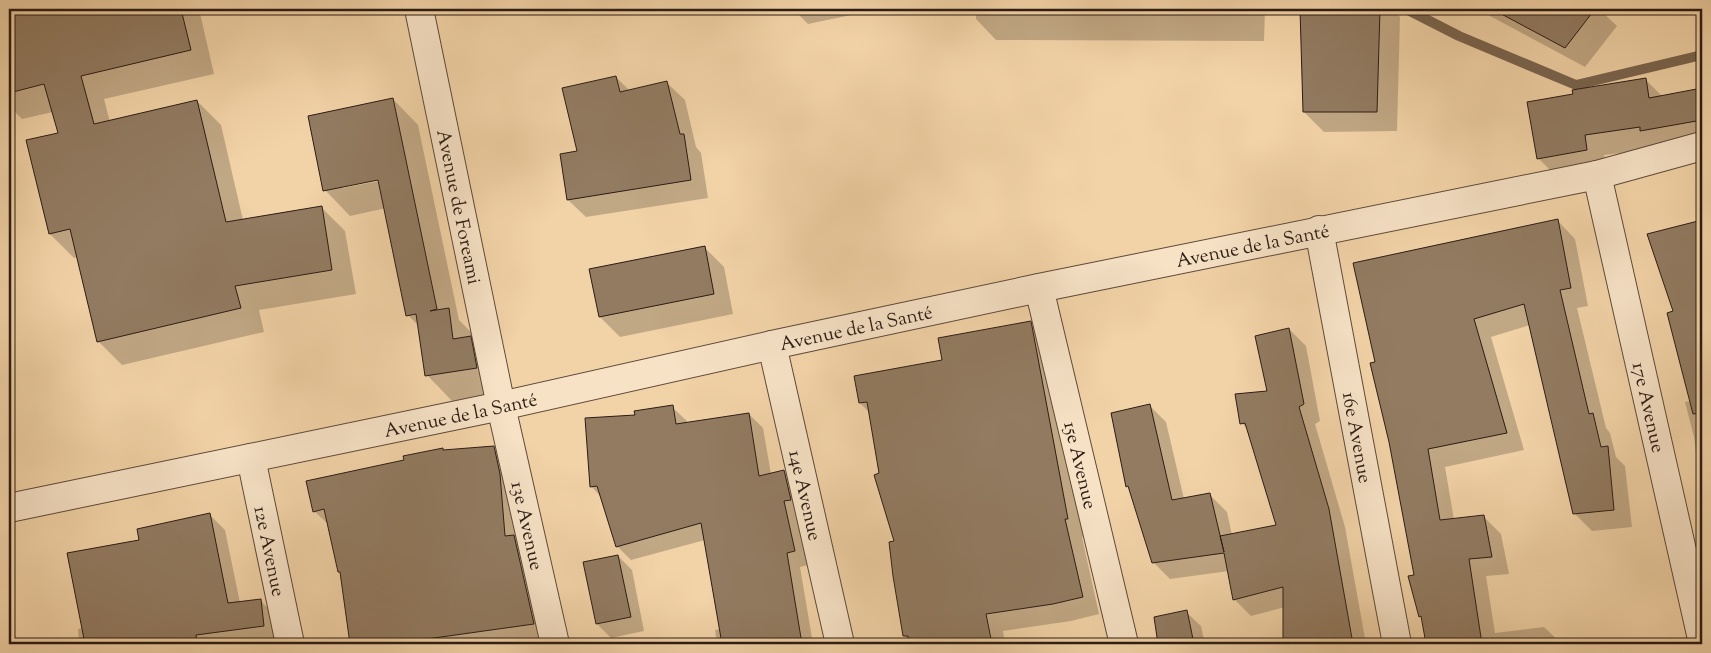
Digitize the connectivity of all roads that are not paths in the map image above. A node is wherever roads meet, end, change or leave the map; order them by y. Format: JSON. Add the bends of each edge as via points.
{"nodes":[{"id":1,"x":419,"y":9,"type":"edge"},
{"id":2,"x":1702,"y":146,"type":"edge"},
{"id":3,"x":1597,"y":175,"type":"junction"},
{"id":4,"x":1319,"y":230,"type":"junction"},
{"id":5,"x":1038,"y":288,"type":"junction"},
{"id":6,"x":772,"y":345,"type":"junction"},
{"id":7,"x":501,"y":406,"type":"junction"},
{"id":8,"x":251,"y":458,"type":"junction"},
{"id":9,"x":9,"y":508,"type":"edge"},
{"id":10,"x":1702,"y":639,"type":"edge"},
{"id":11,"x":290,"y":644,"type":"edge"},
{"id":12,"x":555,"y":644,"type":"edge"},
{"id":13,"x":840,"y":644,"type":"edge"},
{"id":14,"x":1124,"y":644,"type":"edge"},
{"id":15,"x":1397,"y":644,"type":"edge"}],
"edges":[{"from":1,"to":7,"type":"street","name":"Avenue de Foreami"},
{"from":2,"to":3,"type":"street","name":"Avenue de la Santé"},
{"from":3,"to":4,"type":"street","name":"Avenue de la Santé"},
{"from":3,"to":10,"type":"street","name":"17e Avenue"},
{"from":4,"to":5,"type":"street","name":"Avenue de la Santé"},
{"from":4,"to":15,"type":"street","name":"16e Avenue"},
{"from":5,"to":6,"type":"street","name":"Avenue de la Santé"},
{"from":5,"to":14,"type":"street","name":"15e Avenue"},
{"from":6,"to":7,"type":"street","name":"Avenue de la Santé"},
{"from":6,"to":13,"type":"street","name":"14e Avenue"},
{"from":7,"to":8,"type":"street","name":"Avenue de la Santé"},
{"from":7,"to":12,"type":"street","name":"13e Avenue"},
{"from":8,"to":9,"type":"street","name":"Avenue de la Santé"},
{"from":8,"to":11,"type":"street","name":"12e Avenue"}]}
